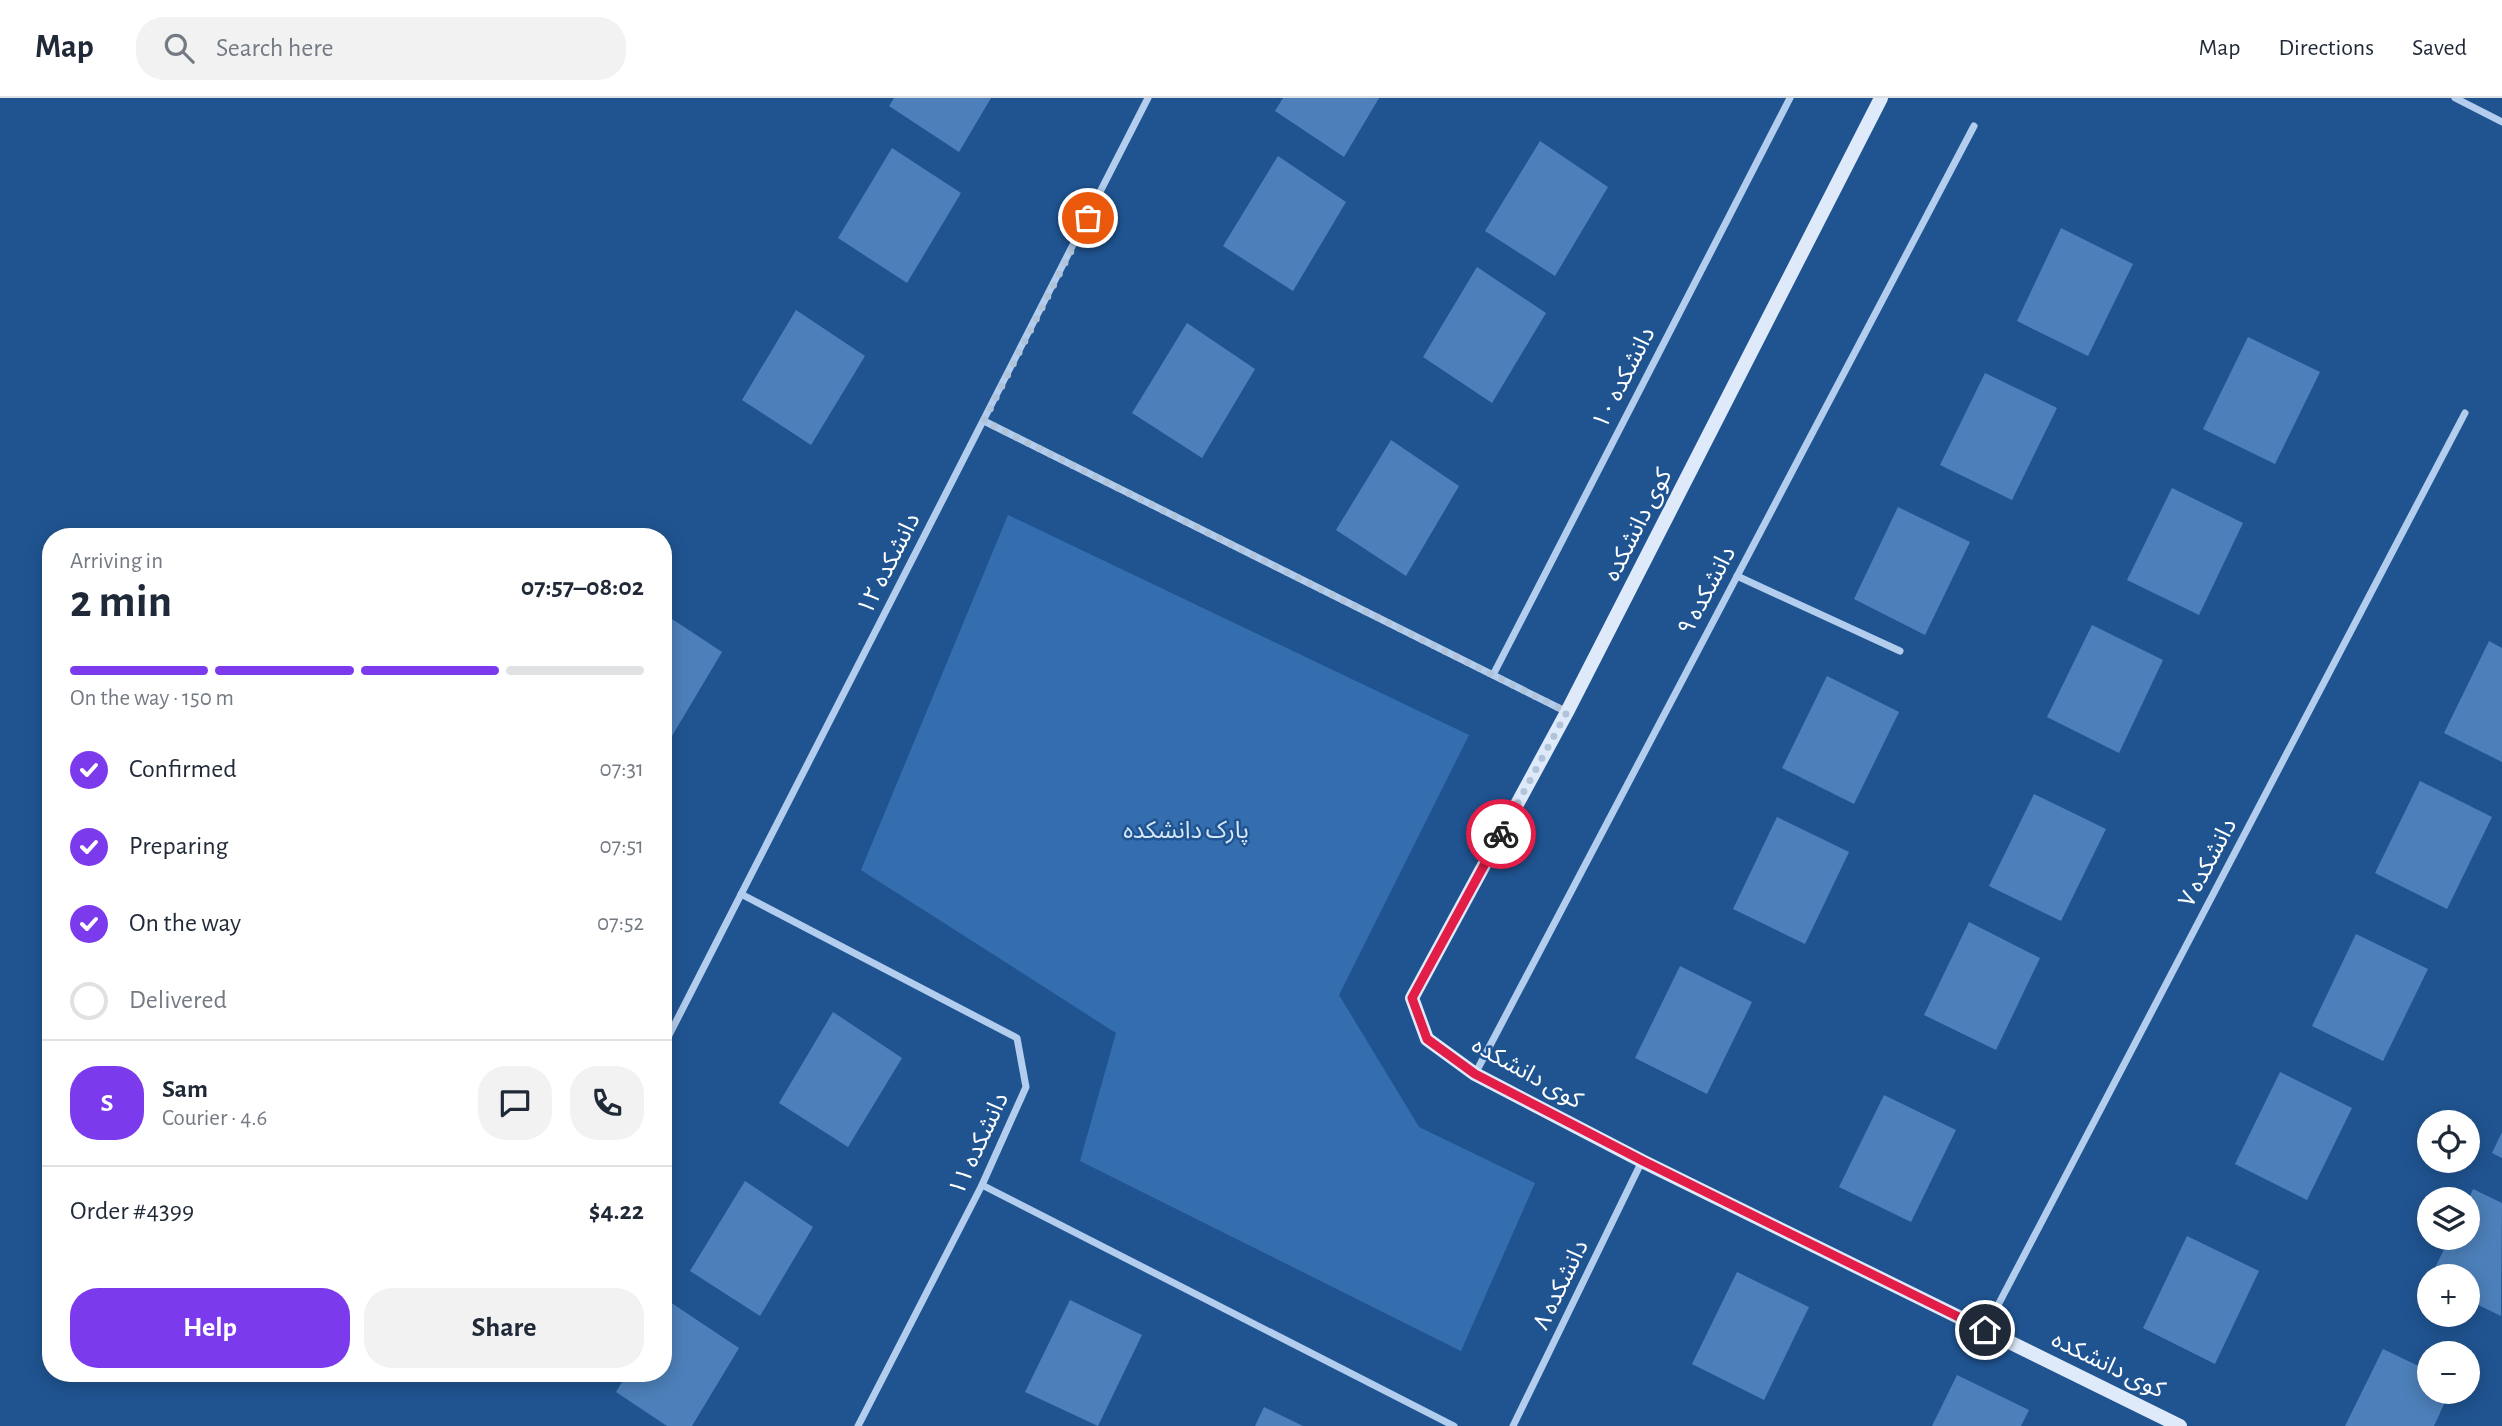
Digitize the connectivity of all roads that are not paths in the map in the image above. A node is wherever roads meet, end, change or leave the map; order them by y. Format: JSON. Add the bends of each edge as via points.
{"nodes":[{"id":1,"x":1148,"y":98,"type":"edge"},
{"id":2,"x":1790,"y":98,"type":"edge"},
{"id":3,"x":1881,"y":98,"type":"edge"},
{"id":4,"x":2455,"y":98,"type":"edge"},
{"id":5,"x":2466,"y":101,"type":"edge"},
{"id":6,"x":2502,"y":122,"type":"edge"},
{"id":7,"x":1974,"y":126,"type":"dead end"},
{"id":8,"x":2465,"y":413,"type":"dead end"},
{"id":9,"x":984,"y":421,"type":"junction"},
{"id":10,"x":1737,"y":576,"type":"junction"},
{"id":11,"x":1900,"y":651,"type":"dead end"},
{"id":12,"x":1493,"y":675,"type":"junction"},
{"id":13,"x":1567,"y":712,"type":"junction"},
{"id":14,"x":741,"y":894,"type":"junction"},
{"id":15,"x":672,"y":1029,"type":"edge"},
{"id":16,"x":1475,"y":1074,"type":"junction"},
{"id":17,"x":1643,"y":1161,"type":"junction"},
{"id":18,"x":982,"y":1185,"type":"junction"},
{"id":19,"x":1985,"y":1330,"type":"junction"},
{"id":20,"x":2161,"y":1422,"type":"edge"},
{"id":21,"x":858,"y":1426,"type":"edge"},
{"id":22,"x":1454,"y":1426,"type":"edge"},
{"id":23,"x":1513,"y":1426,"type":"edge"},
{"id":24,"x":2180,"y":1426,"type":"edge"}],
"edges":[{"from":1,"to":9,"type":"street","name":"دانشکده ۱۲"},
{"from":2,"to":12,"type":"street","name":"دانشکده ۱۰"},
{"from":3,"to":13,"type":"street","name":"کوی دانشکده"},
{"from":4,"to":5,"type":"street"},
{"from":5,"to":6,"type":"street"},
{"from":7,"to":10,"type":"street","name":"دانشکده ۹"},
{"from":8,"to":19,"type":"street","name":"دانشکده ۷"},
{"from":9,"to":12,"type":"street"},
{"from":9,"to":14,"type":"street","name":"دانشکده ۱۲"},
{"from":10,"to":11,"type":"street"},
{"from":10,"to":16,"type":"street","name":"دانشکده ۹"},
{"from":12,"to":13,"type":"street"},
{"from":13,"to":16,"type":"street","name":"کوی دانشکده","via":[[1412,998],[1427,1039]]},
{"from":14,"to":15,"type":"street","name":"دانشکده ۱۲"},
{"from":14,"to":18,"type":"street","name":"دانشکده ۱۱","via":[[1017,1038],[1026,1087]]},
{"from":16,"to":17,"type":"street","name":"کوی دانشکده"},
{"from":17,"to":19,"type":"street","name":"کوی دانشکده"},
{"from":17,"to":23,"type":"street","name":"دانشکده ۸"},
{"from":18,"to":21,"type":"street","name":"دانشکده ۱۱"},
{"from":18,"to":22,"type":"street"},
{"from":19,"to":20,"type":"street","name":"کوی دانشکده"},
{"from":20,"to":24,"type":"street","name":"کوی دانشکده"}]}
